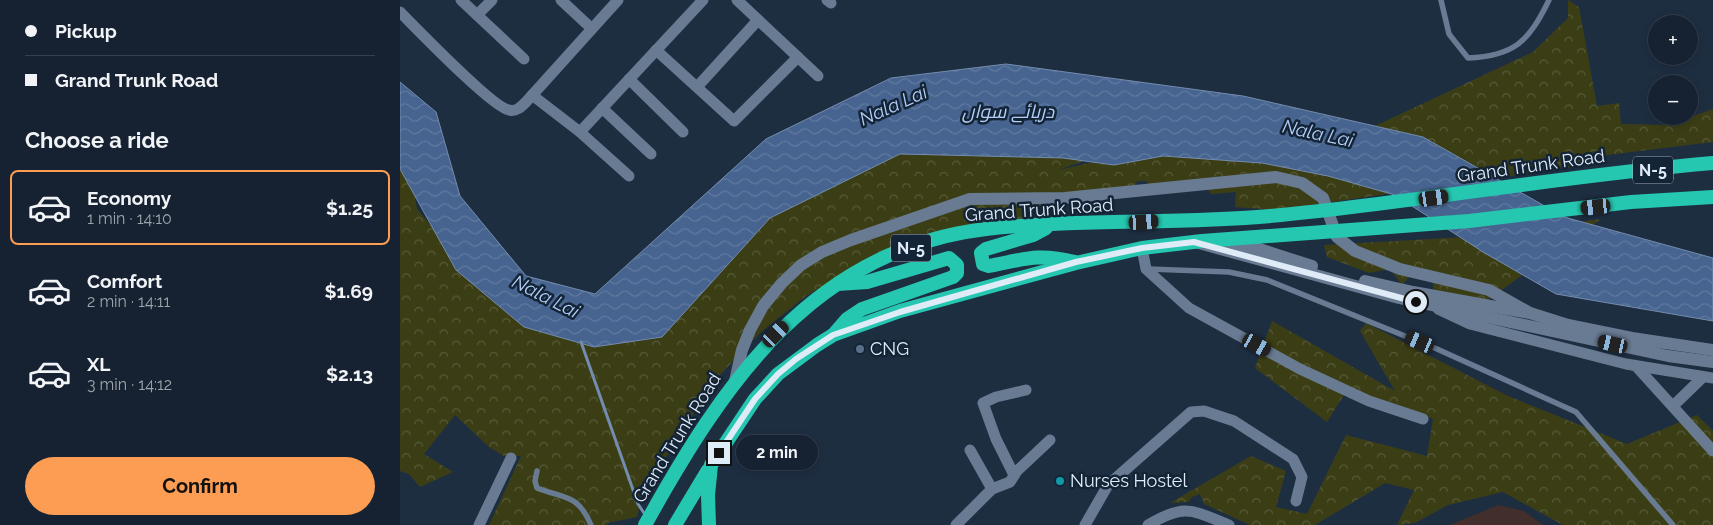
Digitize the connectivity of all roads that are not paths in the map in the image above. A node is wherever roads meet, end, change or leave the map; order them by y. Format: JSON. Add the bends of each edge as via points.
{"nodes":[{"id":1,"x":461,"y":0,"type":"edge"},
{"id":2,"x":492,"y":0,"type":"edge"},
{"id":3,"x":562,"y":0,"type":"edge"},
{"id":4,"x":618,"y":0,"type":"edge"},
{"id":5,"x":703,"y":0,"type":"edge"},
{"id":6,"x":737,"y":0,"type":"edge"},
{"id":7,"x":1441,"y":0,"type":"edge"},
{"id":8,"x":1549,"y":0,"type":"edge"},
{"id":9,"x":400,"y":12,"type":"edge"},
{"id":10,"x":477,"y":15,"type":"junction"},
{"id":11,"x":758,"y":20,"type":"junction"},
{"id":12,"x":591,"y":28,"type":"junction"},
{"id":13,"x":656,"y":50,"type":"junction"},
{"id":14,"x":798,"y":57,"type":"junction"},
{"id":15,"x":524,"y":58,"type":"dead end"},
{"id":16,"x":818,"y":76,"type":"dead end"},
{"id":17,"x":629,"y":79,"type":"junction"},
{"id":18,"x":697,"y":87,"type":"junction"},
{"id":19,"x":532,"y":95,"type":"junction"},
{"id":20,"x":602,"y":108,"type":"junction"},
{"id":21,"x":580,"y":132,"type":"junction"},
{"id":22,"x":683,"y":132,"type":"dead end"},
{"id":23,"x":651,"y":154,"type":"dead end"},
{"id":24,"x":1713,"y":163,"type":"edge"},
{"id":25,"x":629,"y":176,"type":"dead end"},
{"id":26,"x":1713,"y":197,"type":"edge"},
{"id":27,"x":1049,"y":226,"type":"junction"},
{"id":28,"x":1229,"y":239,"type":"junction"},
{"id":29,"x":1194,"y":242,"type":"junction"},
{"id":30,"x":1142,"y":248,"type":"junction"},
{"id":31,"x":1076,"y":262,"type":"junction"},
{"id":32,"x":1146,"y":269,"type":"junction"},
{"id":33,"x":838,"y":284,"type":"junction"},
{"id":34,"x":1432,"y":305,"type":"junction"},
{"id":35,"x":1530,"y":313,"type":"junction"},
{"id":36,"x":833,"y":335,"type":"junction"},
{"id":37,"x":1713,"y":350,"type":"edge"},
{"id":38,"x":1713,"y":362,"type":"edge"},
{"id":39,"x":1636,"y":366,"type":"junction"},
{"id":40,"x":1708,"y":378,"type":"edge"},
{"id":41,"x":735,"y":381,"type":"junction"},
{"id":42,"x":1026,"y":390,"type":"dead end"},
{"id":43,"x":1673,"y":406,"type":"junction"},
{"id":44,"x":1423,"y":418,"type":"dead end"},
{"id":45,"x":1050,"y":440,"type":"dead end"},
{"id":46,"x":970,"y":450,"type":"dead end"},
{"id":47,"x":1713,"y":451,"type":"edge"},
{"id":48,"x":511,"y":458,"type":"dead end"},
{"id":49,"x":711,"y":465,"type":"junction"},
{"id":50,"x":537,"y":471,"type":"dead end"},
{"id":51,"x":1014,"y":475,"type":"junction"},
{"id":52,"x":992,"y":489,"type":"junction"},
{"id":53,"x":1296,"y":501,"type":"dead end"},
{"id":54,"x":677,"y":521,"type":"edge"},
{"id":55,"x":479,"y":525,"type":"edge"},
{"id":56,"x":591,"y":525,"type":"edge"},
{"id":57,"x":645,"y":525,"type":"edge"},
{"id":58,"x":709,"y":525,"type":"edge"},
{"id":59,"x":956,"y":525,"type":"edge"},
{"id":60,"x":1085,"y":525,"type":"edge"},
{"id":61,"x":1148,"y":525,"type":"edge"},
{"id":62,"x":1229,"y":525,"type":"edge"},
{"id":63,"x":1673,"y":525,"type":"edge"}],
"edges":[{"from":1,"to":10,"type":"street"},
{"from":2,"to":10,"type":"street"},
{"from":3,"to":12,"type":"street"},
{"from":4,"to":12,"type":"street"},
{"from":5,"to":13,"type":"street"},
{"from":6,"to":11,"type":"street"},
{"from":7,"to":8,"type":"lane","via":[[1449,34],[1468,58],[1494,57],[1521,43],[1537,25]]},
{"from":9,"to":19,"type":"street","via":[[502,108],[516,110]]},
{"from":10,"to":15,"type":"street"},
{"from":11,"to":14,"type":"street"},
{"from":11,"to":18,"type":"street"},
{"from":12,"to":19,"type":"street"},
{"from":13,"to":17,"type":"street"},
{"from":13,"to":18,"type":"street"},
{"from":14,"to":16,"type":"street"},
{"from":14,"to":18,"type":"street","via":[[736,121]]},
{"from":17,"to":20,"type":"street"},
{"from":17,"to":22,"type":"street"},
{"from":19,"to":21,"type":"street"},
{"from":20,"to":21,"type":"street"},
{"from":20,"to":23,"type":"street"},
{"from":21,"to":25,"type":"street"},
{"from":24,"to":27,"type":"highway","name":"Grand Trunk Road","number":"N-5","via":[[1278,215]]},
{"from":26,"to":28,"type":"highway","number":"N-5","via":[[1631,202],[1469,221]]},
{"from":27,"to":31,"type":"highway","via":[[1033,235],[986,250],[980,259],[989,266],[1038,256]]},
{"from":27,"to":33,"type":"highway","name":"Grand Trunk Road","number":"N-5","via":[[990,229],[954,235],[892,256]]},
{"from":28,"to":29,"type":"highway","number":"N-5"},
{"from":28,"to":35,"type":"main road","via":[[1347,276],[1413,292]]},
{"from":29,"to":30,"type":"highway","number":"N-5"},
{"from":29,"to":34,"type":"main road"},
{"from":30,"to":31,"type":"highway","number":"N-5"},
{"from":30,"to":32,"type":"street"},
{"from":31,"to":36,"type":"highway","number":"N-5","via":[[900,312]]},
{"from":32,"to":44,"type":"street","via":[[1189,308],[1300,369],[1369,401]]},
{"from":32,"to":63,"type":"lane","via":[[1229,272],[1267,280],[1576,412]]},
{"from":33,"to":36,"type":"highway","via":[[868,282],[948,258],[957,265],[953,277],[862,309],[847,319]]},
{"from":33,"to":41,"type":"highway","name":"Grand Trunk Road","number":"N-5","via":[[788,322]]},
{"from":34,"to":38,"type":"main road","via":[[1668,356]]},
{"from":34,"to":39,"type":"street","via":[[1462,322]]},
{"from":35,"to":37,"type":"main road","via":[[1568,325],[1632,338]]},
{"from":35,"to":41,"type":"main road","via":[[1489,290],[1400,269],[1355,251],[1337,237],[1318,194],[1302,184],[1276,177],[1065,198],[970,199],[851,240],[802,265],[763,306],[742,350]]},
{"from":36,"to":49,"type":"highway","number":"N-5","via":[[778,374],[755,399]]},
{"from":39,"to":40,"type":"street"},
{"from":39,"to":43,"type":"street"},
{"from":40,"to":43,"type":"street"},
{"from":41,"to":57,"type":"highway","name":"Grand Trunk Road","number":"N-5"},
{"from":42,"to":51,"type":"street","via":[[983,403]]},
{"from":43,"to":47,"type":"street"},
{"from":45,"to":51,"type":"street"},
{"from":46,"to":52,"type":"street"},
{"from":48,"to":55,"type":"street"},
{"from":49,"to":54,"type":"highway","number":"N-5"},
{"from":49,"to":58,"type":"highway","number":"N-5"},
{"from":50,"to":56,"type":"lane","via":[[537,488],[577,502]]},
{"from":51,"to":52,"type":"street","via":[[1010,482]]},
{"from":52,"to":59,"type":"street"},
{"from":53,"to":60,"type":"street","via":[[1302,477],[1293,459],[1234,421],[1204,411],[1191,412],[1108,485]]},
{"from":61,"to":62,"type":"street","via":[[1169,512],[1193,510]]}]}
